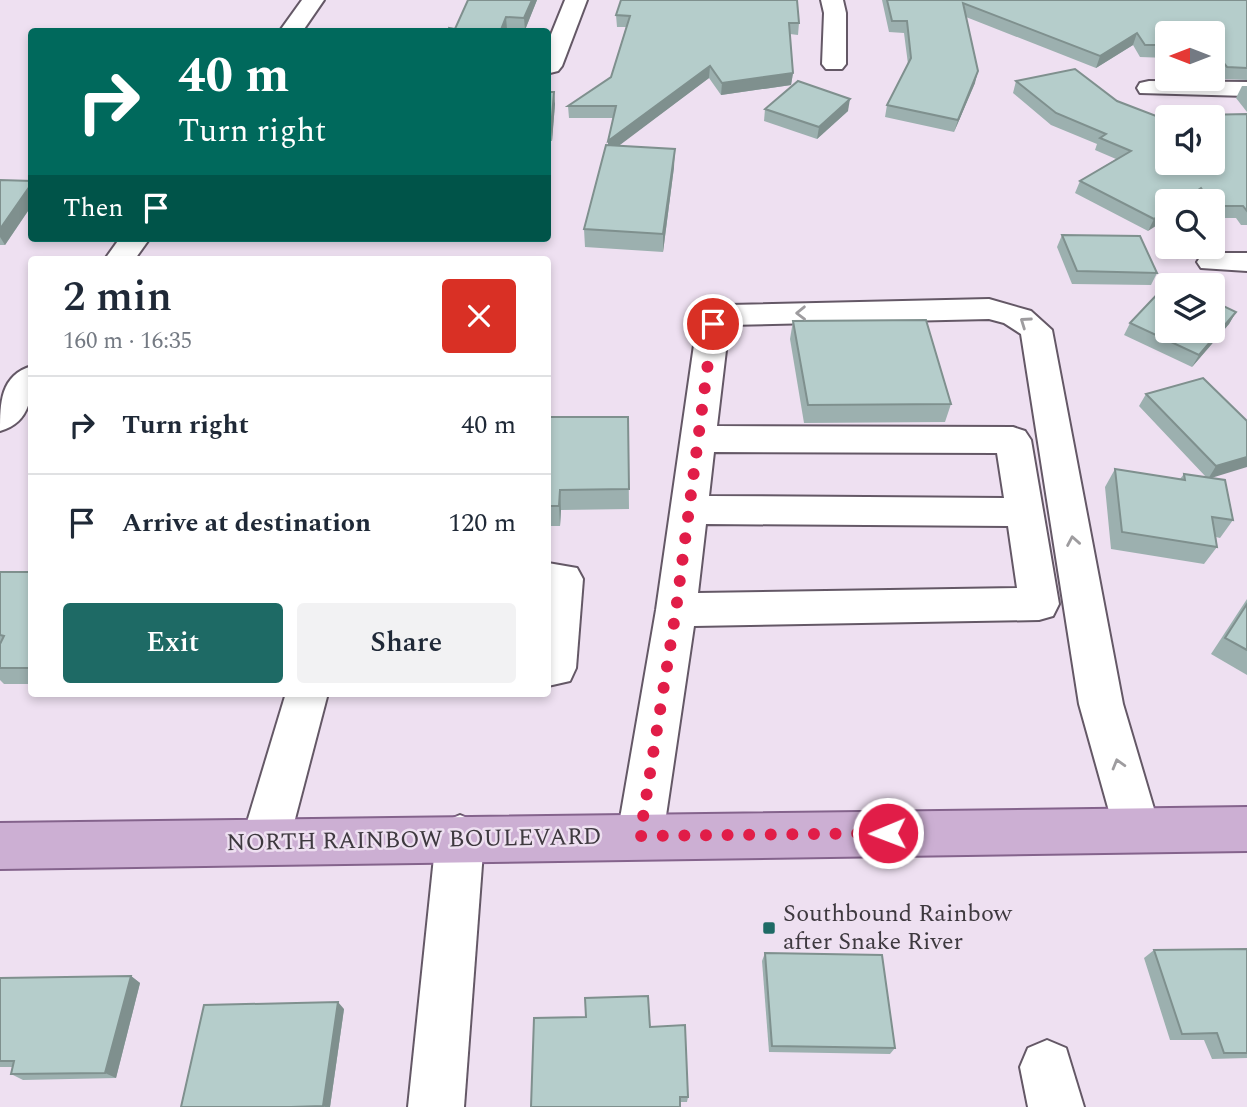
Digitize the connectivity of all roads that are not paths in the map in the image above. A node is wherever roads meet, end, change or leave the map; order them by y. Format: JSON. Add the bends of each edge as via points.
{"nodes":[{"id":1,"x":313,"y":0,"type":"edge"},
{"id":2,"x":576,"y":0,"type":"edge"},
{"id":3,"x":832,"y":0,"type":"edge"},
{"id":4,"x":293,"y":28,"type":"edge"},
{"id":5,"x":551,"y":63,"type":"edge"},
{"id":6,"x":834,"y":64,"type":"dead end"},
{"id":7,"x":1149,"y":88,"type":"dead end"},
{"id":8,"x":1247,"y":89,"type":"edge"},
{"id":9,"x":1212,"y":262,"type":"dead end"},
{"id":10,"x":1247,"y":262,"type":"edge"},
{"id":11,"x":28,"y":382,"type":"edge"},
{"id":12,"x":0,"y":419,"type":"edge"},
{"id":13,"x":699,"y":439,"type":"junction"},
{"id":14,"x":689,"y":510,"type":"junction"},
{"id":15,"x":1024,"y":512,"type":"junction"},
{"id":16,"x":551,"y":579,"type":"edge"},
{"id":17,"x":676,"y":610,"type":"junction"},
{"id":18,"x":551,"y":668,"type":"edge"},
{"id":19,"x":306,"y":697,"type":"edge"},
{"id":20,"x":1137,"y":829,"type":"junction"},
{"id":21,"x":1247,"y":829,"type":"edge"},
{"id":22,"x":640,"y":836,"type":"junction"},
{"id":23,"x":460,"y":838,"type":"junction"},
{"id":24,"x":265,"y":842,"type":"junction"},
{"id":25,"x":0,"y":846,"type":"edge"},
{"id":26,"x":436,"y":1107,"type":"edge"}],
"edges":[{"from":1,"to":4,"type":"street"},
{"from":2,"to":5,"type":"street"},
{"from":3,"to":6,"type":"street"},
{"from":7,"to":8,"type":"street"},
{"from":9,"to":10,"type":"street"},
{"from":11,"to":12,"type":"street"},
{"from":13,"to":14,"type":"street"},
{"from":13,"to":15,"type":"street","via":[[1013,440]]},
{"from":20,"to":13,"type":"street","one_way":true,"via":[[1101,704],[1036,331],[1024,319],[989,309],[719,317],[709,342]]},
{"from":14,"to":15,"type":"street"},
{"from":14,"to":17,"type":"street"},
{"from":15,"to":17,"type":"street","via":[[1039,604]]},
{"from":16,"to":18,"type":"street","via":[[563,579],[555,668]]},
{"from":17,"to":22,"type":"street"},
{"from":19,"to":24,"type":"street"},
{"from":20,"to":21,"type":"main road","name":"NORTH RAINBOW BOULEVARD"},
{"from":20,"to":22,"type":"main road","name":"NORTH RAINBOW BOULEVARD"},
{"from":22,"to":23,"type":"main road","name":"NORTH RAINBOW BOULEVARD"},
{"from":23,"to":24,"type":"main road","name":"NORTH RAINBOW BOULEVARD"},
{"from":23,"to":26,"type":"street"},
{"from":24,"to":25,"type":"main road","name":"NORTH RAINBOW BOULEVARD"}]}
